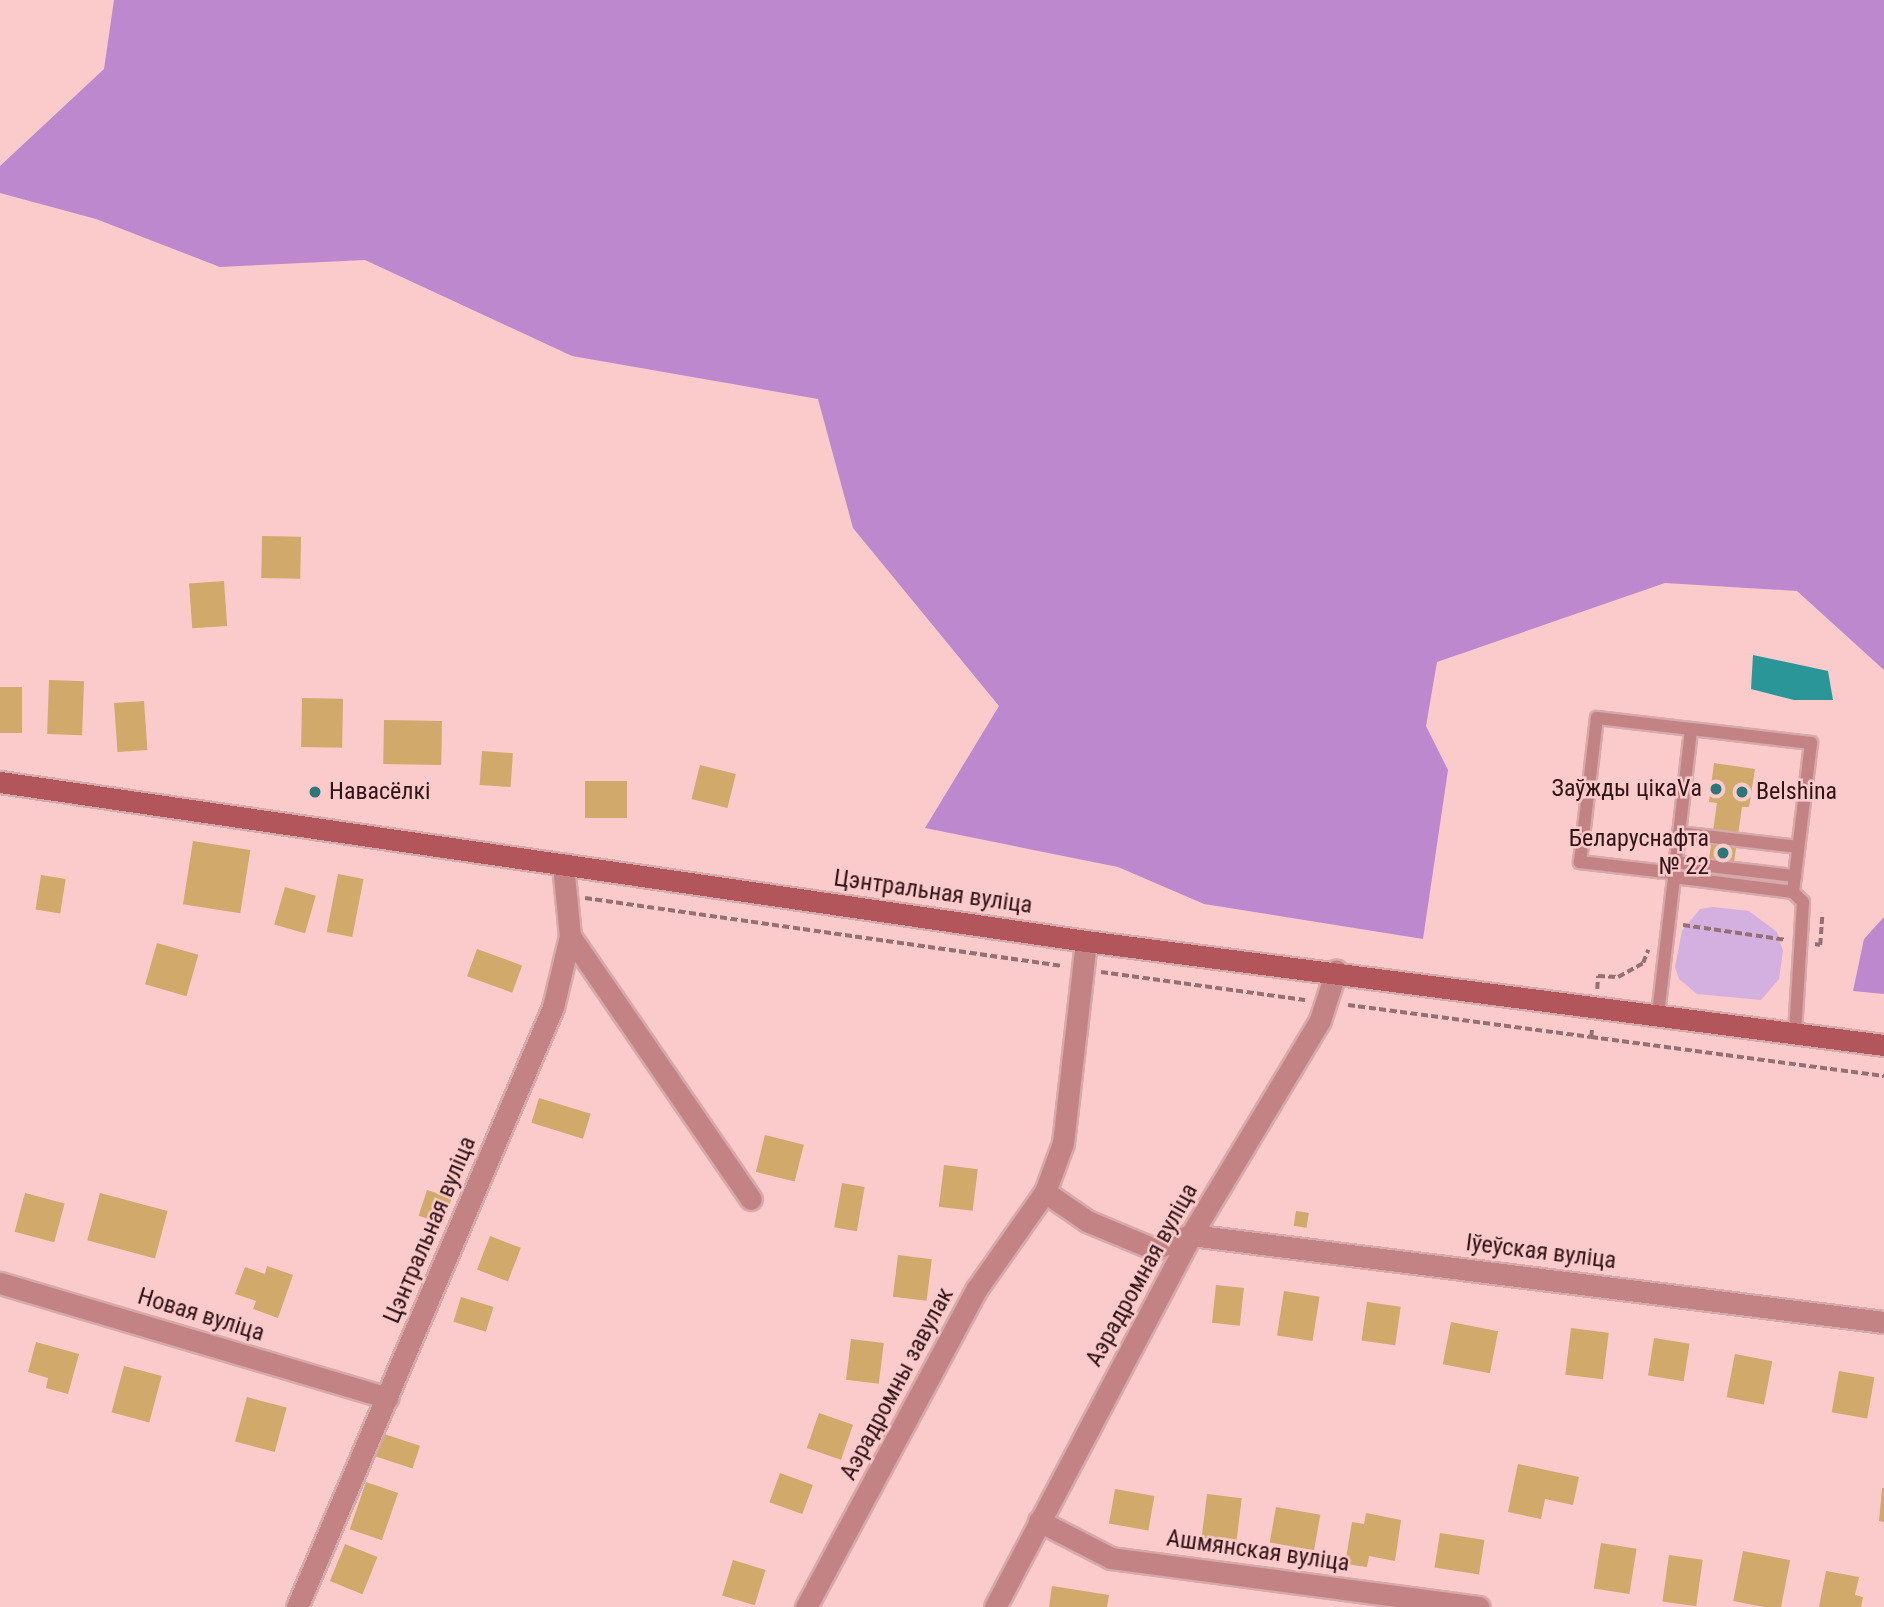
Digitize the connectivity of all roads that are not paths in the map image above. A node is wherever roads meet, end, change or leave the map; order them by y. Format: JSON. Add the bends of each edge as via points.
{"nodes":[{"id":1,"x":1691,"y":729,"type":"junction"},
{"id":2,"x":0,"y":782,"type":"edge"},
{"id":3,"x":1679,"y":833,"type":"junction"},
{"id":4,"x":1798,"y":848,"type":"junction"},
{"id":5,"x":563,"y":864,"type":"junction"},
{"id":6,"x":1674,"y":871,"type":"junction"},
{"id":7,"x":1795,"y":876,"type":"junction"},
{"id":8,"x":1793,"y":892,"type":"junction"},
{"id":9,"x":570,"y":936,"type":"junction"},
{"id":10,"x":1087,"y":941,"type":"junction"},
{"id":11,"x":1336,"y":971,"type":"junction"},
{"id":12,"x":1658,"y":1014,"type":"junction"},
{"id":13,"x":1795,"y":1032,"type":"junction"},
{"id":14,"x":1884,"y":1045,"type":"edge"},
{"id":15,"x":1045,"y":1192,"type":"junction"},
{"id":16,"x":751,"y":1199,"type":"dead end"},
{"id":17,"x":1191,"y":1235,"type":"junction"},
{"id":18,"x":0,"y":1283,"type":"edge"},
{"id":19,"x":1884,"y":1322,"type":"edge"},
{"id":20,"x":387,"y":1398,"type":"junction"},
{"id":21,"x":1039,"y":1521,"type":"junction"},
{"id":22,"x":297,"y":1607,"type":"edge"},
{"id":23,"x":806,"y":1607,"type":"edge"},
{"id":24,"x":995,"y":1607,"type":"edge"},
{"id":25,"x":1479,"y":1607,"type":"edge"}],
"edges":[{"from":1,"to":3,"type":"lane"},
{"from":1,"to":4,"type":"lane","via":[[1811,743]]},
{"from":1,"to":6,"type":"lane","via":[[1597,718],[1581,849],[1580,862]]},
{"from":2,"to":5,"type":"main road","name":"Цэнтральная вуліца"},
{"from":3,"to":4,"type":"lane"},
{"from":3,"to":6,"type":"lane"},
{"from":4,"to":7,"type":"lane"},
{"from":5,"to":9,"type":"street","name":"Цэнтральная вуліца"},
{"from":5,"to":10,"type":"main road","name":"Цэнтральная вуліца"},
{"from":6,"to":7,"type":"lane"},
{"from":6,"to":8,"type":"lane"},
{"from":6,"to":12,"type":"lane"},
{"from":7,"to":8,"type":"lane"},
{"from":8,"to":13,"type":"lane","via":[[1803,902]]},
{"from":9,"to":16,"type":"street"},
{"from":9,"to":20,"type":"street","name":"Цэнтральная вуліца","via":[[553,1007]]},
{"from":10,"to":11,"type":"main road","name":"Цэнтральная вуліца"},
{"from":10,"to":15,"type":"street","name":"Аэрадромны завулак","via":[[1063,1143]]},
{"from":11,"to":12,"type":"main road","name":"Цэнтральная вуліца"},
{"from":11,"to":17,"type":"street","name":"Аэрадромная вуліца","via":[[1320,1020]]},
{"from":12,"to":13,"type":"main road","name":"Цэнтральная вуліца"},
{"from":13,"to":14,"type":"main road","name":"Цэнтральная вуліца"},
{"from":15,"to":17,"type":"street","via":[[1087,1221],[1154,1248]]},
{"from":15,"to":23,"type":"street","name":"Аэрадромны завулак","via":[[976,1290]]},
{"from":17,"to":19,"type":"street","name":"Іўеўская вуліца"},
{"from":17,"to":21,"type":"street","name":"Аэрадромная вуліца"},
{"from":18,"to":20,"type":"street","name":"Новая вуліца"},
{"from":20,"to":22,"type":"street","name":"Цэнтральная вуліца"},
{"from":21,"to":24,"type":"street","name":"Аэрадромная вуліца"},
{"from":21,"to":25,"type":"street","name":"Ашмянская вуліца","via":[[1111,1558]]}]}
